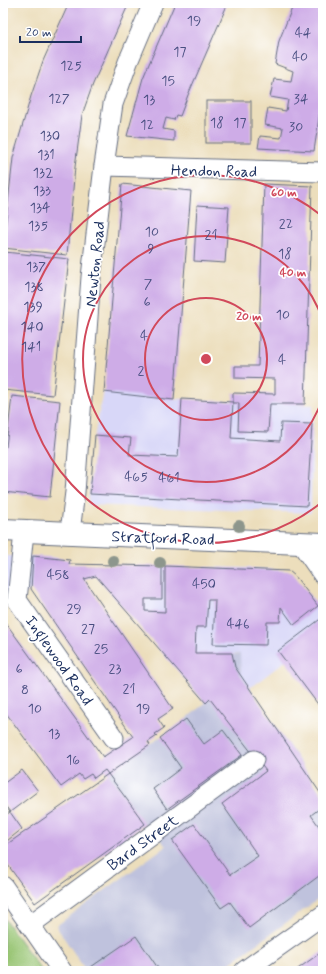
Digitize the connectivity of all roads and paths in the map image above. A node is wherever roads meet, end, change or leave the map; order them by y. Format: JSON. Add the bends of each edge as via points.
{"nodes":[{"id":1,"x":153,"y":3,"type":"edge"},
{"id":2,"x":104,"y":166,"type":"junction"},
{"id":3,"x":323,"y":172,"type":"edge"},
{"id":4,"x":3,"y":530,"type":"edge"},
{"id":5,"x":24,"y":532,"type":"junction"},
{"id":6,"x":70,"y":532,"type":"junction"},
{"id":7,"x":300,"y":542,"type":"junction"},
{"id":8,"x":323,"y":544,"type":"edge"},
{"id":9,"x":323,"y":575,"type":"edge"},
{"id":10,"x":114,"y":738,"type":"dead end"},
{"id":11,"x":254,"y":760,"type":"dead end"},
{"id":12,"x":3,"y":886,"type":"edge"},
{"id":13,"x":323,"y":914,"type":"edge"},
{"id":14,"x":30,"y":925,"type":"junction"},
{"id":15,"x":62,"y":971,"type":"edge"},
{"id":16,"x":244,"y":971,"type":"edge"}],
"edges":[{"from":1,"to":2,"type":"street","name":"Newton Road","via":[[113,104]]},
{"from":2,"to":3,"type":"street","name":"Hendon Road"},
{"from":2,"to":6,"type":"street","name":"Newton Road","via":[[91,277]]},
{"from":4,"to":5,"type":"highway","name":"Stratford Road"},
{"from":5,"to":6,"type":"highway","name":"Stratford Road"},
{"from":5,"to":10,"type":"street","name":"Inglewood Road","via":[[17,600]]},
{"from":6,"to":7,"type":"highway","name":"Stratford Road"},
{"from":7,"to":8,"type":"highway","name":"Stratford Road"},
{"from":7,"to":9,"type":"street"},
{"from":11,"to":14,"type":"street","name":"Bard Street"},
{"from":12,"to":14,"type":"street"},
{"from":13,"to":16,"type":"street"},
{"from":14,"to":15,"type":"street"}]}
